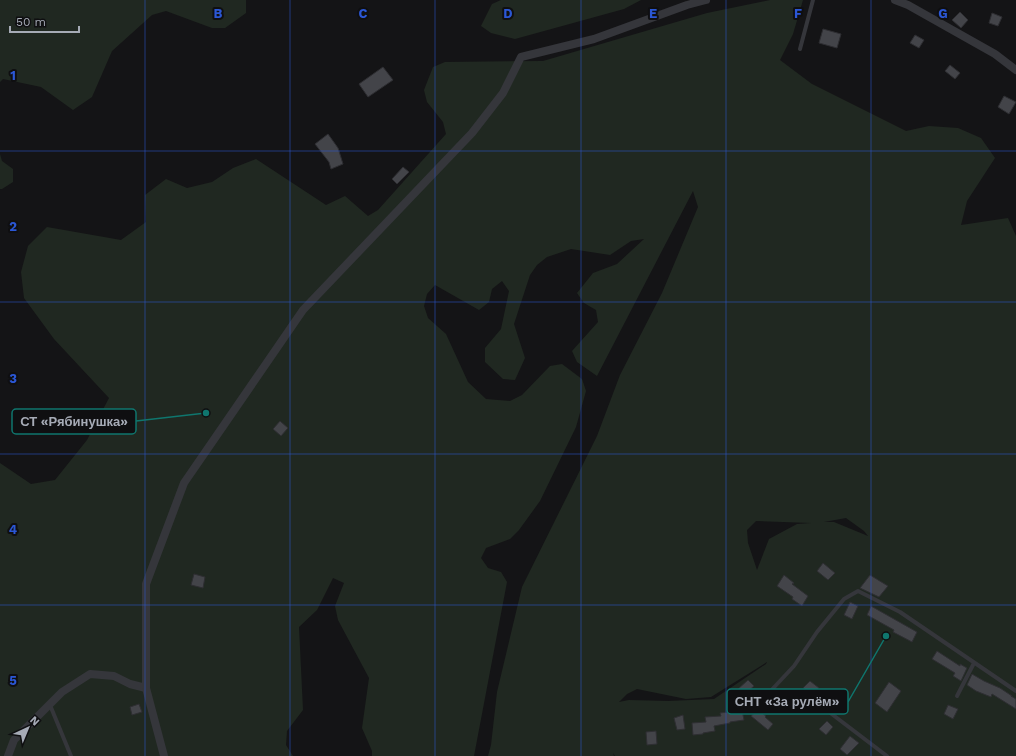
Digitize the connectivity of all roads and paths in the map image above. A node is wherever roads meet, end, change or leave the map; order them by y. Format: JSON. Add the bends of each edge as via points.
{"nodes":[{"id":1,"x":706,"y":0,"type":"edge"},
{"id":2,"x":813,"y":0,"type":"edge"},
{"id":3,"x":895,"y":0,"type":"edge"},
{"id":4,"x":800,"y":49,"type":"dead end"},
{"id":5,"x":1016,"y":70,"type":"edge"},
{"id":6,"x":974,"y":663,"type":"junction"},
{"id":7,"x":146,"y":688,"type":"junction"},
{"id":8,"x":1016,"y":690,"type":"edge"},
{"id":9,"x":957,"y":696,"type":"dead end"},
{"id":10,"x":50,"y":704,"type":"junction"},
{"id":11,"x":8,"y":756,"type":"edge"},
{"id":12,"x":71,"y":756,"type":"edge"},
{"id":13,"x":164,"y":756,"type":"edge"},
{"id":14,"x":887,"y":756,"type":"edge"}],
"edges":[{"from":1,"to":7,"type":"street","via":[[594,39],[521,57],[503,93],[472,133],[303,310],[184,483],[146,584]]},
{"from":2,"to":4,"type":"lane"},
{"from":3,"to":5,"type":"street","via":[[908,4],[995,54]]},
{"from":6,"to":8,"type":"lane"},
{"from":6,"to":9,"type":"lane"},
{"from":6,"to":14,"type":"lane","via":[[900,612],[858,591],[844,599],[816,632],[794,666],[764,698],[764,703],[771,707],[782,696],[790,692],[799,692]]},
{"from":7,"to":10,"type":"street","via":[[114,676],[90,674],[62,692]]},
{"from":7,"to":13,"type":"street"},
{"from":10,"to":11,"type":"street","via":[[14,740]]},
{"from":10,"to":12,"type":"lane"}]}
